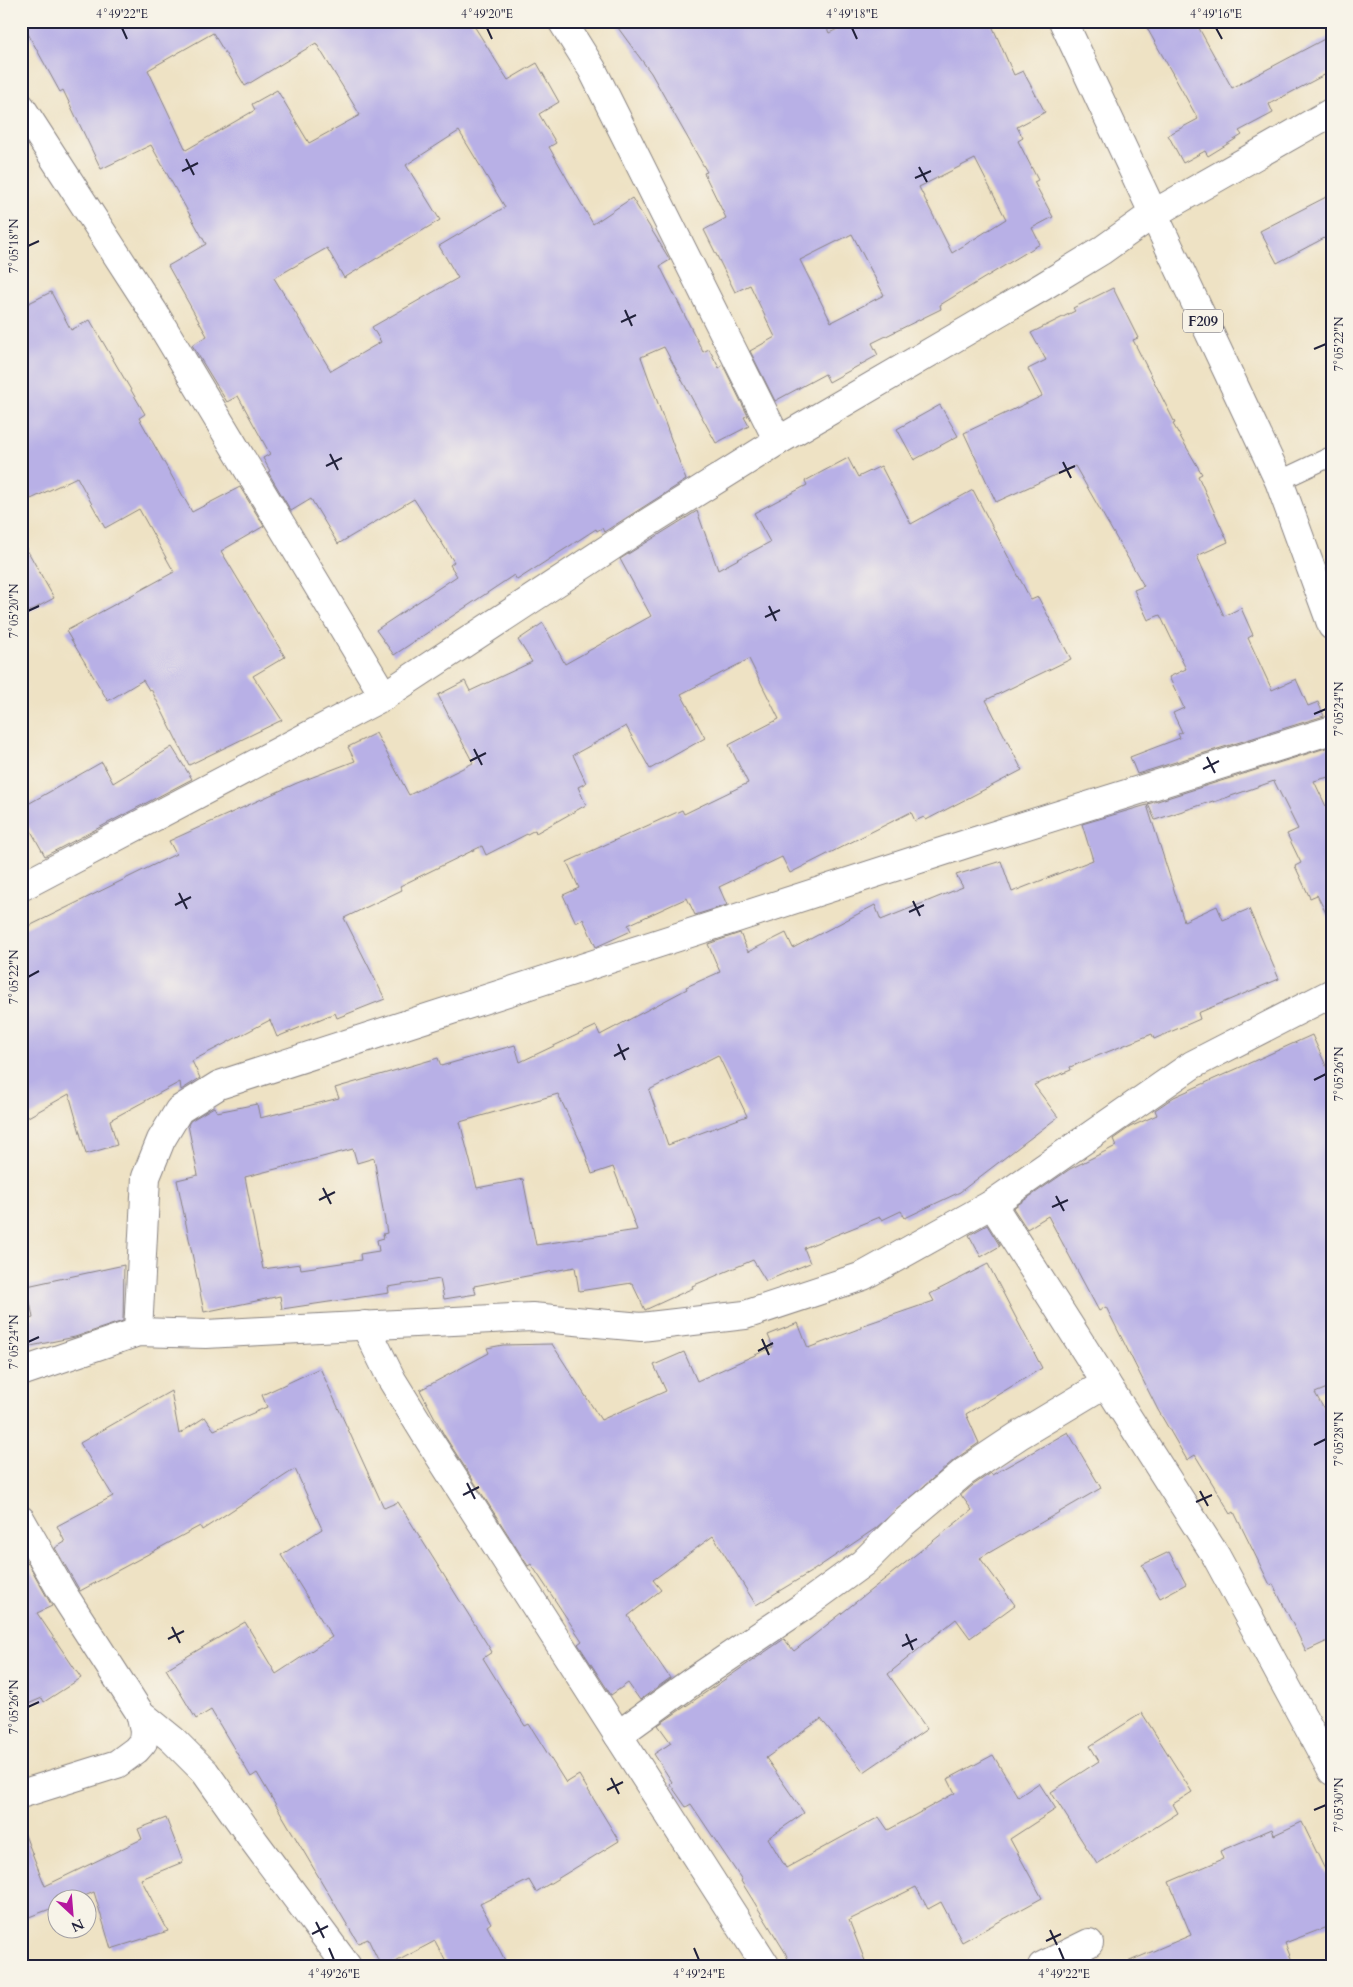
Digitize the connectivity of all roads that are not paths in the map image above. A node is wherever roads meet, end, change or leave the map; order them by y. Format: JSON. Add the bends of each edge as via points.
{"nodes":[{"id":1,"x":562,"y":21,"type":"edge"},
{"id":2,"x":1063,"y":21,"type":"edge"},
{"id":3,"x":21,"y":107,"type":"edge"},
{"id":4,"x":1332,"y":112,"type":"edge"},
{"id":5,"x":1152,"y":214,"type":"junction"},
{"id":6,"x":778,"y":441,"type":"junction"},
{"id":7,"x":1332,"y":456,"type":"edge"},
{"id":8,"x":1279,"y":481,"type":"junction"},
{"id":9,"x":1332,"y":626,"type":"edge"},
{"id":10,"x":384,"y":696,"type":"junction"},
{"id":11,"x":1332,"y":730,"type":"edge"},
{"id":12,"x":23,"y":883,"type":"edge"},
{"id":13,"x":1332,"y":993,"type":"edge"},
{"id":14,"x":992,"y":1204,"type":"junction"},
{"id":15,"x":365,"y":1325,"type":"junction"},
{"id":16,"x":138,"y":1332,"type":"junction"},
{"id":17,"x":21,"y":1372,"type":"edge"},
{"id":18,"x":1106,"y":1382,"type":"junction"},
{"id":19,"x":21,"y":1520,"type":"edge"},
{"id":20,"x":140,"y":1713,"type":"junction"},
{"id":21,"x":618,"y":1735,"type":"junction"},
{"id":22,"x":1332,"y":1771,"type":"edge"},
{"id":23,"x":21,"y":1794,"type":"edge"},
{"id":24,"x":1089,"y":1943,"type":"dead end"},
{"id":25,"x":347,"y":1966,"type":"edge"},
{"id":26,"x":766,"y":1966,"type":"edge"},
{"id":27,"x":1042,"y":1966,"type":"edge"}],
"edges":[{"from":1,"to":6,"type":"street","via":[[592,69]]},
{"from":2,"to":5,"type":"street","number":"F209"},
{"from":3,"to":10,"type":"street","via":[[153,310]]},
{"from":4,"to":5,"type":"street"},
{"from":5,"to":6,"type":"street","via":[[1042,287]]},
{"from":5,"to":8,"type":"street","number":"F209"},
{"from":6,"to":10,"type":"street"},
{"from":7,"to":8,"type":"lane"},
{"from":8,"to":9,"type":"street","number":"F209"},
{"from":10,"to":12,"type":"street"},
{"from":11,"to":16,"type":"street","via":[[969,843],[218,1085],[180,1110],[161,1140],[146,1177]]},
{"from":13,"to":14,"type":"street","via":[[1192,1065]]},
{"from":14,"to":15,"type":"street","via":[[863,1276],[745,1315],[641,1327],[532,1318]]},
{"from":14,"to":18,"type":"street"},
{"from":15,"to":16,"type":"street","via":[[206,1334]]},
{"from":15,"to":21,"type":"street","via":[[392,1380],[429,1440]]},
{"from":16,"to":17,"type":"street"},
{"from":18,"to":21,"type":"street","via":[[964,1472],[862,1563]]},
{"from":18,"to":22,"type":"street","via":[[1216,1556]]},
{"from":19,"to":20,"type":"street","via":[[62,1592]]},
{"from":20,"to":23,"type":"street","via":[[143,1742],[117,1764]]},
{"from":20,"to":25,"type":"street","via":[[206,1772]]},
{"from":21,"to":26,"type":"street"},
{"from":24,"to":27,"type":"street"}]}
